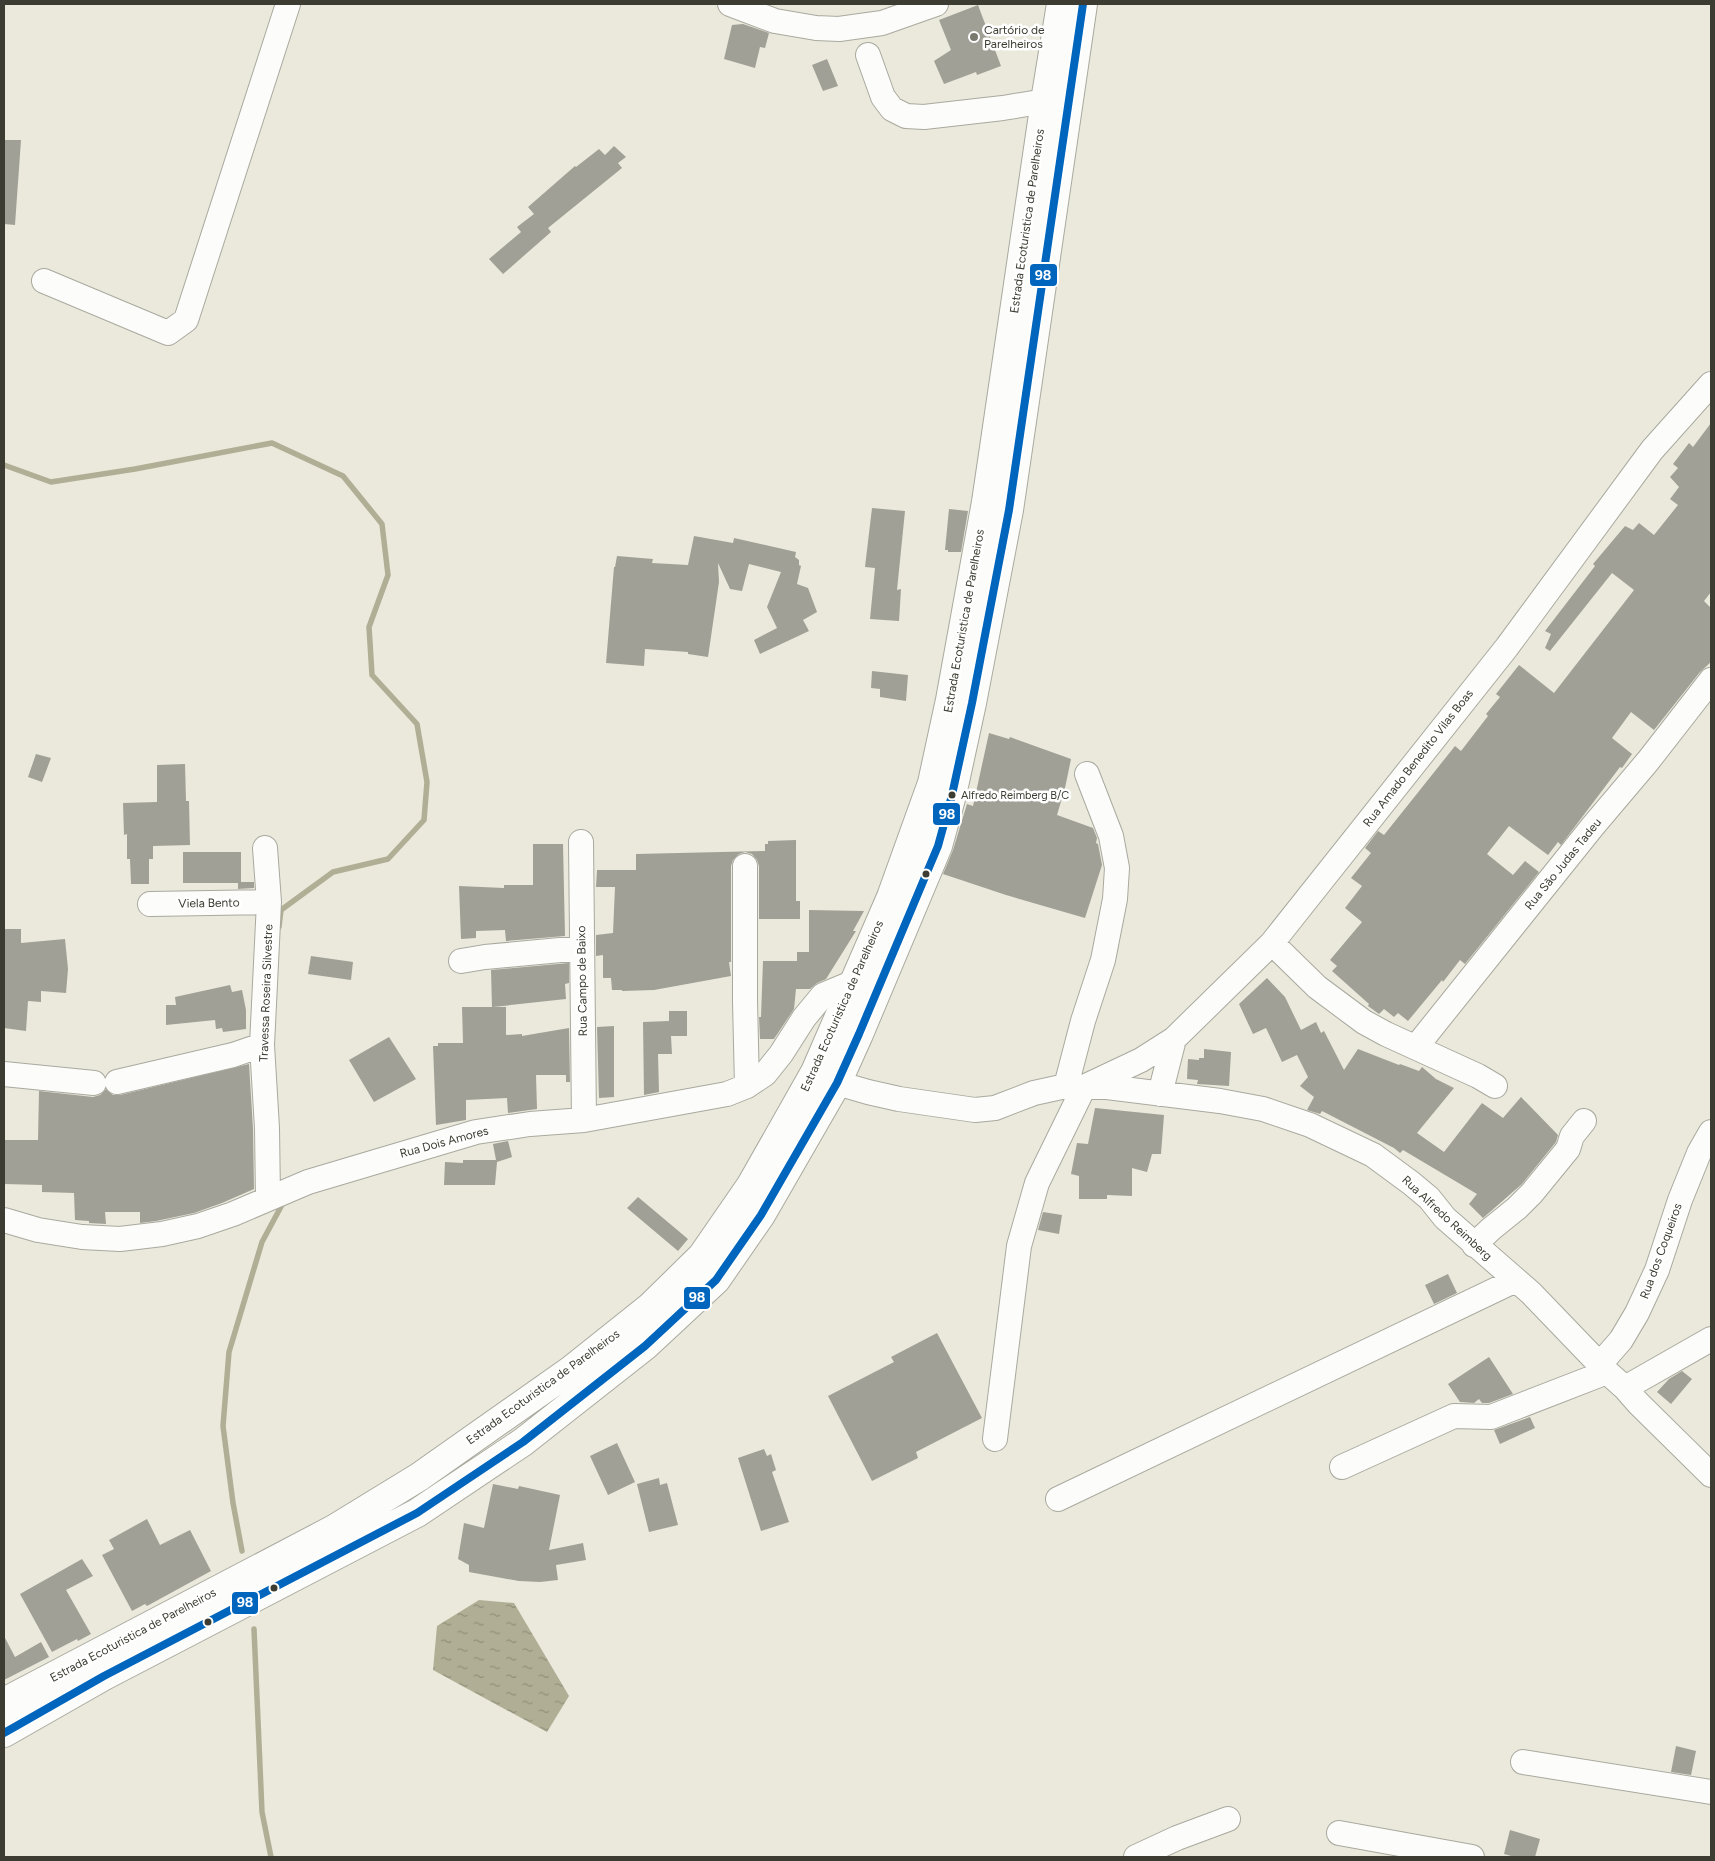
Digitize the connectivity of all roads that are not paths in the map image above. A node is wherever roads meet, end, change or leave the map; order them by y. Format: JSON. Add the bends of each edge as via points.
{"nodes":[{"id":1,"x":288,"y":4,"type":"edge"},
{"id":2,"x":730,"y":4,"type":"edge"},
{"id":3,"x":936,"y":4,"type":"edge"},
{"id":4,"x":1061,"y":4,"type":"edge"},
{"id":5,"x":1083,"y":4,"type":"edge"},
{"id":6,"x":868,"y":55,"type":"dead end"},
{"id":7,"x":1073,"y":70,"type":"junction"},
{"id":8,"x":1045,"y":101,"type":"junction"},
{"id":9,"x":1063,"y":140,"type":"junction"},
{"id":10,"x":44,"y":281,"type":"dead end"},
{"id":11,"x":1711,"y":384,"type":"edge"},
{"id":12,"x":1711,"y":680,"type":"edge"},
{"id":13,"x":1087,"y":774,"type":"dead end"},
{"id":14,"x":581,"y":842,"type":"dead end"},
{"id":15,"x":266,"y":848,"type":"dead end"},
{"id":16,"x":746,"y":866,"type":"dead end"},
{"id":17,"x":269,"y":902,"type":"junction"},
{"id":18,"x":150,"y":904,"type":"dead end"},
{"id":19,"x":1272,"y":943,"type":"junction"},
{"id":20,"x":582,"y":948,"type":"junction"},
{"id":21,"x":461,"y":961,"type":"dead end"},
{"id":22,"x":866,"y":986,"type":"junction"},
{"id":23,"x":1174,"y":1039,"type":"junction"},
{"id":24,"x":262,"y":1046,"type":"junction"},
{"id":25,"x":1416,"y":1048,"type":"junction"},
{"id":26,"x":4,"y":1074,"type":"edge"},
{"id":27,"x":826,"y":1077,"type":"junction"},
{"id":28,"x":747,"y":1086,"type":"junction"},
{"id":29,"x":1075,"y":1086,"type":"junction"},
{"id":30,"x":1495,"y":1086,"type":"dead end"},
{"id":31,"x":1160,"y":1094,"type":"junction"},
{"id":32,"x":584,"y":1120,"type":"junction"},
{"id":33,"x":1584,"y":1121,"type":"dead end"},
{"id":34,"x":1711,"y":1132,"type":"edge"},
{"id":35,"x":268,"y":1198,"type":"junction"},
{"id":36,"x":4,"y":1220,"type":"edge"},
{"id":37,"x":1474,"y":1245,"type":"junction"},
{"id":38,"x":1516,"y":1280,"type":"junction"},
{"id":39,"x":1711,"y":1339,"type":"edge"},
{"id":40,"x":1603,"y":1368,"type":"junction"},
{"id":41,"x":1625,"y":1388,"type":"junction"},
{"id":42,"x":996,"y":1440,"type":"dead end"},
{"id":43,"x":1342,"y":1467,"type":"dead end"},
{"id":44,"x":1711,"y":1474,"type":"edge"},
{"id":45,"x":1058,"y":1499,"type":"dead end"},
{"id":46,"x":4,"y":1702,"type":"edge"},
{"id":47,"x":4,"y":1733,"type":"edge"},
{"id":48,"x":1523,"y":1762,"type":"dead end"},
{"id":49,"x":1711,"y":1792,"type":"edge"},
{"id":50,"x":1228,"y":1819,"type":"dead end"},
{"id":51,"x":1339,"y":1833,"type":"dead end"},
{"id":52,"x":1182,"y":1848,"type":"edge"},
{"id":53,"x":1136,"y":1857,"type":"edge"},
{"id":54,"x":1472,"y":1857,"type":"edge"}],
"edges":[{"from":1,"to":10,"type":"street","via":[[186,320],[168,333]]},
{"from":2,"to":3,"type":"street","via":[[775,21],[839,29],[882,23]]},
{"from":4,"to":8,"type":"main road","name":"Estrada Ecoturistica de Parelheiros"},
{"from":5,"to":7,"type":"main road","name":"Estrada Ecoturistica de Parelheiros"},
{"from":6,"to":8,"type":"street","via":[[883,97],[892,108],[906,116],[924,117]]},
{"from":7,"to":8,"type":"street","via":[[1062,96]]},
{"from":7,"to":9,"type":"main road","name":"Estrada Ecoturistica de Parelheiros"},
{"from":8,"to":9,"type":"street","via":[[1061,105],[1064,109]]},
{"from":8,"to":22,"type":"main road","name":"Estrada Ecoturistica de Parelheiros","via":[[986,502],[950,700],[932,783],[891,896]]},
{"from":9,"to":22,"type":"main road","name":"Estrada Ecoturistica de Parelheiros","via":[[1009,510],[960,758],[938,846]]},
{"from":11,"to":19,"type":"street","name":"Rua Amado Benedito Vilas Boas","via":[[1652,450],[1507,647]]},
{"from":12,"to":25,"type":"street","name":"Rua São Judas Tadeu"},
{"from":13,"to":29,"type":"street","via":[[1111,836],[1117,868],[1115,899],[1103,960],[1083,1021]]},
{"from":14,"to":20,"type":"street","name":"Rua Campo de Baixo"},
{"from":15,"to":17,"type":"street","name":"Travessa Roseira Silvestre"},
{"from":16,"to":28,"type":"street"},
{"from":17,"to":18,"type":"street","name":"Viela Bento"},
{"from":17,"to":24,"type":"street","name":"Travessa Roseira Silvestre"},
{"from":19,"to":23,"type":"street","name":"Rua Amado Benedito Vilas Boas"},
{"from":19,"to":25,"type":"street","via":[[1317,987],[1364,1022]]},
{"from":20,"to":21,"type":"street"},
{"from":20,"to":32,"type":"street","name":"Rua Campo de Baixo"},
{"from":22,"to":27,"type":"main road","name":"Estrada Ecoturistica de Parelheiros"},
{"from":22,"to":28,"type":"street","name":"Rua Dois Amores","via":[[823,995],[772,1066]]},
{"from":23,"to":29,"type":"street","name":"Rua Amado Benedito Vilas Boas","via":[[1141,1060]]},
{"from":23,"to":31,"type":"street"},
{"from":24,"to":26,"type":"street","via":[[106,1082]]},
{"from":24,"to":35,"type":"street","name":"Travessa Roseira Silvestre"},
{"from":25,"to":30,"type":"street"},
{"from":27,"to":29,"type":"street","via":[[900,1099],[975,1110],[995,1108],[1034,1093]]},
{"from":27,"to":46,"type":"main road","name":"Estrada Ecoturistica de Parelheiros","via":[[702,1256],[650,1307],[571,1370],[419,1477],[334,1529]]},
{"from":27,"to":47,"type":"main road","name":"Estrada Ecoturistica de Parelheiros","via":[[761,1215],[716,1280],[645,1346],[523,1442],[417,1513],[104,1676]]},
{"from":28,"to":32,"type":"street","name":"Rua Dois Amores","via":[[727,1094]]},
{"from":29,"to":31,"type":"street","name":"Rua Alfredo Reimberg"},
{"from":29,"to":42,"type":"street","via":[[1037,1183],[1019,1246]]},
{"from":31,"to":37,"type":"street","name":"Rua Alfredo Reimberg","via":[[1263,1109],[1310,1124],[1373,1155],[1411,1183]]},
{"from":32,"to":35,"type":"street","name":"Rua Dois Amores","via":[[476,1132],[308,1182]]},
{"from":33,"to":37,"type":"street","via":[[1572,1136],[1568,1149],[1532,1193]]},
{"from":34,"to":40,"type":"street","name":"Rua dos Coqueiros","via":[[1680,1200],[1657,1270],[1637,1313]]},
{"from":35,"to":36,"type":"street","name":"Rua Dois Amores","via":[[198,1226],[130,1238],[58,1234]]},
{"from":37,"to":38,"type":"street","name":"Rua Alfredo Reimberg"},
{"from":38,"to":40,"type":"street","name":"Rua Alfredo Reimberg"},
{"from":38,"to":45,"type":"street"},
{"from":39,"to":41,"type":"street"},
{"from":40,"to":41,"type":"street","name":"Rua Alfredo Reimberg"},
{"from":40,"to":43,"type":"street","via":[[1490,1417],[1454,1416]]},
{"from":41,"to":44,"type":"street","name":"Rua Alfredo Reimberg"},
{"from":48,"to":49,"type":"street"},
{"from":50,"to":52,"type":"street"},
{"from":51,"to":54,"type":"street"},
{"from":52,"to":53,"type":"street"}]}
